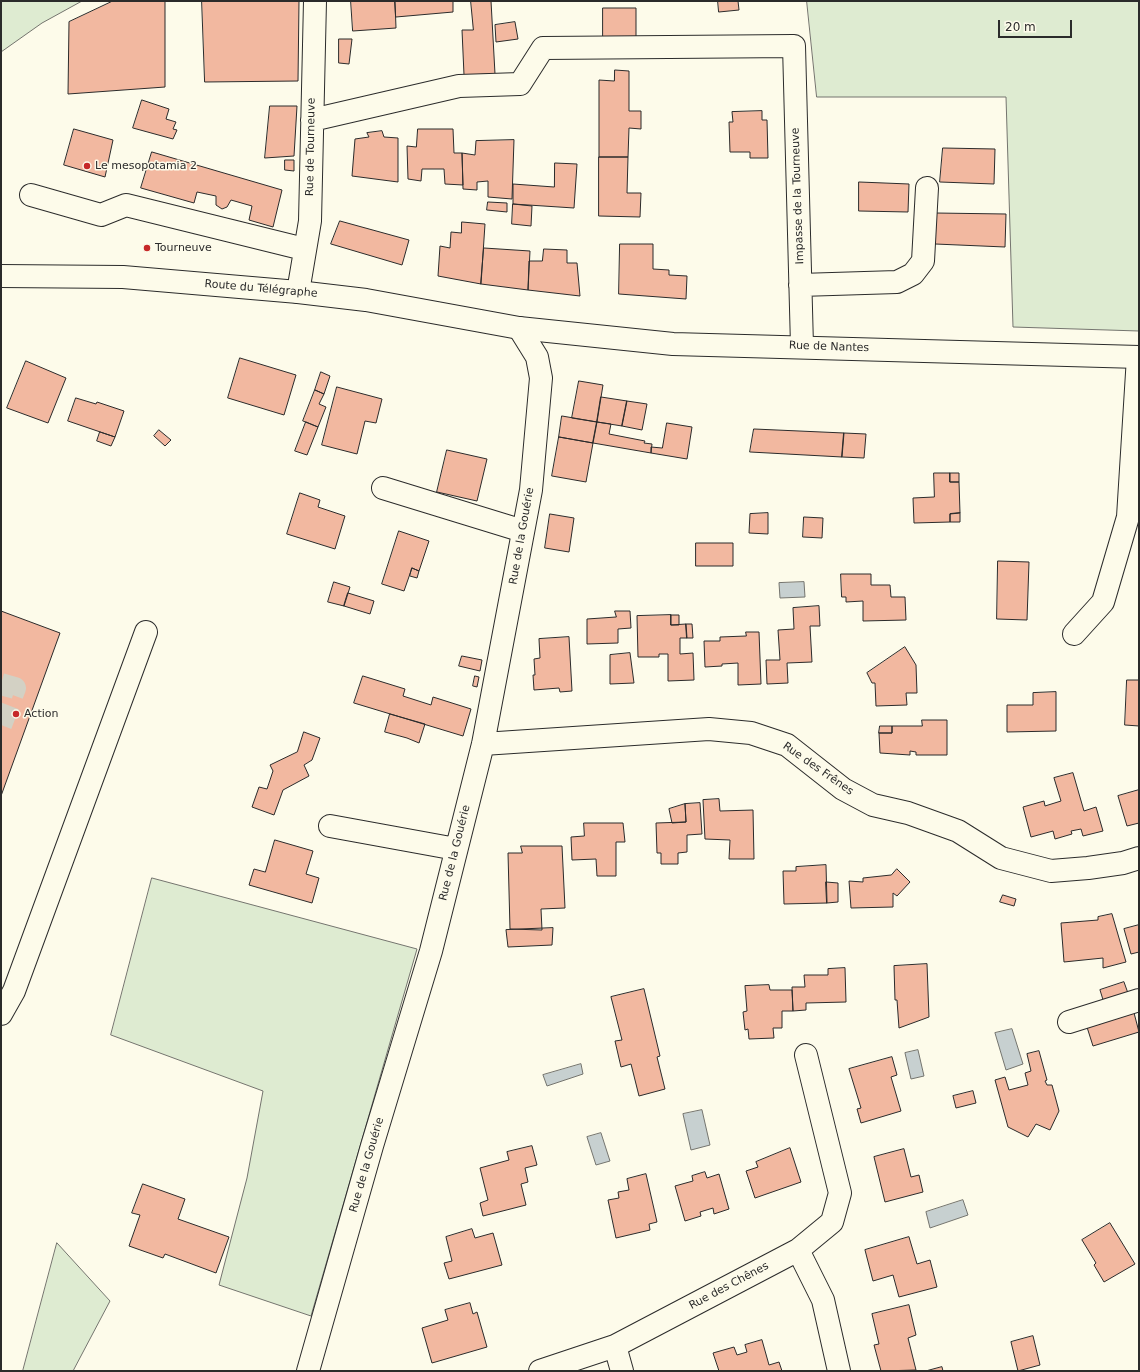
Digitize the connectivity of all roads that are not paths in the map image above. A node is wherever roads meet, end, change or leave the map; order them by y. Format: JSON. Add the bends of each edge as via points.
{"nodes":[{"id":1,"x":315,"y":1,"type":"edge"},
{"id":2,"x":312,"y":120,"type":"junction"},
{"id":3,"x":927,"y":188,"type":"dead end"},
{"id":4,"x":31,"y":195,"type":"dead end"},
{"id":5,"x":304,"y":249,"type":"junction"},
{"id":6,"x":1,"y":276,"type":"edge"},
{"id":7,"x":800,"y":285,"type":"junction"},
{"id":8,"x":298,"y":292,"type":"junction"},
{"id":9,"x":519,"y":328,"type":"junction"},
{"id":10,"x":802,"y":346,"type":"junction"},
{"id":11,"x":1138,"y":356,"type":"edge"},
{"id":12,"x":383,"y":488,"type":"dead end"},
{"id":13,"x":523,"y":531,"type":"junction"},
{"id":14,"x":146,"y":632,"type":"dead end"},
{"id":15,"x":1074,"y":634,"type":"dead end"},
{"id":16,"x":483,"y":744,"type":"junction"},
{"id":17,"x":330,"y":826,"type":"dead end"},
{"id":18,"x":456,"y":849,"type":"junction"},
{"id":19,"x":1139,"y":858,"type":"edge"},
{"id":20,"x":1139,"y":1000,"type":"edge"},
{"id":21,"x":1,"y":1014,"type":"edge"},
{"id":22,"x":1069,"y":1022,"type":"dead end"},
{"id":23,"x":806,"y":1055,"type":"dead end"},
{"id":24,"x":798,"y":1250,"type":"junction"},
{"id":25,"x":615,"y":1346,"type":"junction"},
{"id":26,"x":308,"y":1371,"type":"edge"},
{"id":27,"x":540,"y":1371,"type":"edge"},
{"id":28,"x":622,"y":1371,"type":"edge"},
{"id":29,"x":840,"y":1371,"type":"edge"}],
"edges":[{"from":1,"to":2,"type":"street","name":"Rue de Tourneuve"},
{"from":2,"to":5,"type":"street","name":"Rue de Tourneuve","via":[[310,221]]},
{"from":2,"to":7,"type":"street","name":"Impasse de la Tourneuve","via":[[459,86],[520,84],[543,48],[794,46]]},
{"from":3,"to":7,"type":"street","via":[[923,261],[913,274],[896,282]]},
{"from":4,"to":5,"type":"street","via":[[101,215],[126,205]]},
{"from":5,"to":8,"type":"street","name":"Rue de Tourneuve"},
{"from":6,"to":8,"type":"street","name":"Route du Télégraphe","via":[[123,277]]},
{"from":7,"to":10,"type":"street","name":"Impasse de la Tourneuve"},
{"from":8,"to":9,"type":"street","name":"Route du Télégraphe","via":[[366,300]]},
{"from":9,"to":10,"type":"street","name":"Rue de Nantes","via":[[673,344]]},
{"from":9,"to":13,"type":"street","name":"Rue de la Gouérie","via":[[537,357],[541,378],[531,490]]},
{"from":10,"to":11,"type":"street","name":"Rue de Nantes"},
{"from":11,"to":15,"type":"street","via":[[1128,517],[1103,602]]},
{"from":12,"to":13,"type":"street"},
{"from":13,"to":16,"type":"street","name":"Rue de la Gouérie"},
{"from":14,"to":21,"type":"street","via":[[14,991]]},
{"from":16,"to":18,"type":"street","name":"Rue de la Gouérie"},
{"from":16,"to":19,"type":"street","name":"Rue des Frênes","via":[[709,730],[752,733],[787,745],[843,789],[873,805],[908,813],[958,831],[1001,858],[1051,871],[1123,863]]},
{"from":17,"to":18,"type":"street"},
{"from":18,"to":26,"type":"street","name":"Rue de la Gouérie","via":[[431,951],[369,1154]]},
{"from":20,"to":22,"type":"street"},
{"from":23,"to":24,"type":"street","name":"Rue des Chênes","via":[[840,1193],[832,1222]]},
{"from":24,"to":25,"type":"street","name":"Rue des Chênes"},
{"from":24,"to":29,"type":"street","via":[[823,1300]]},
{"from":25,"to":27,"type":"street","name":"Rue des Chênes"},
{"from":25,"to":28,"type":"street"}]}
